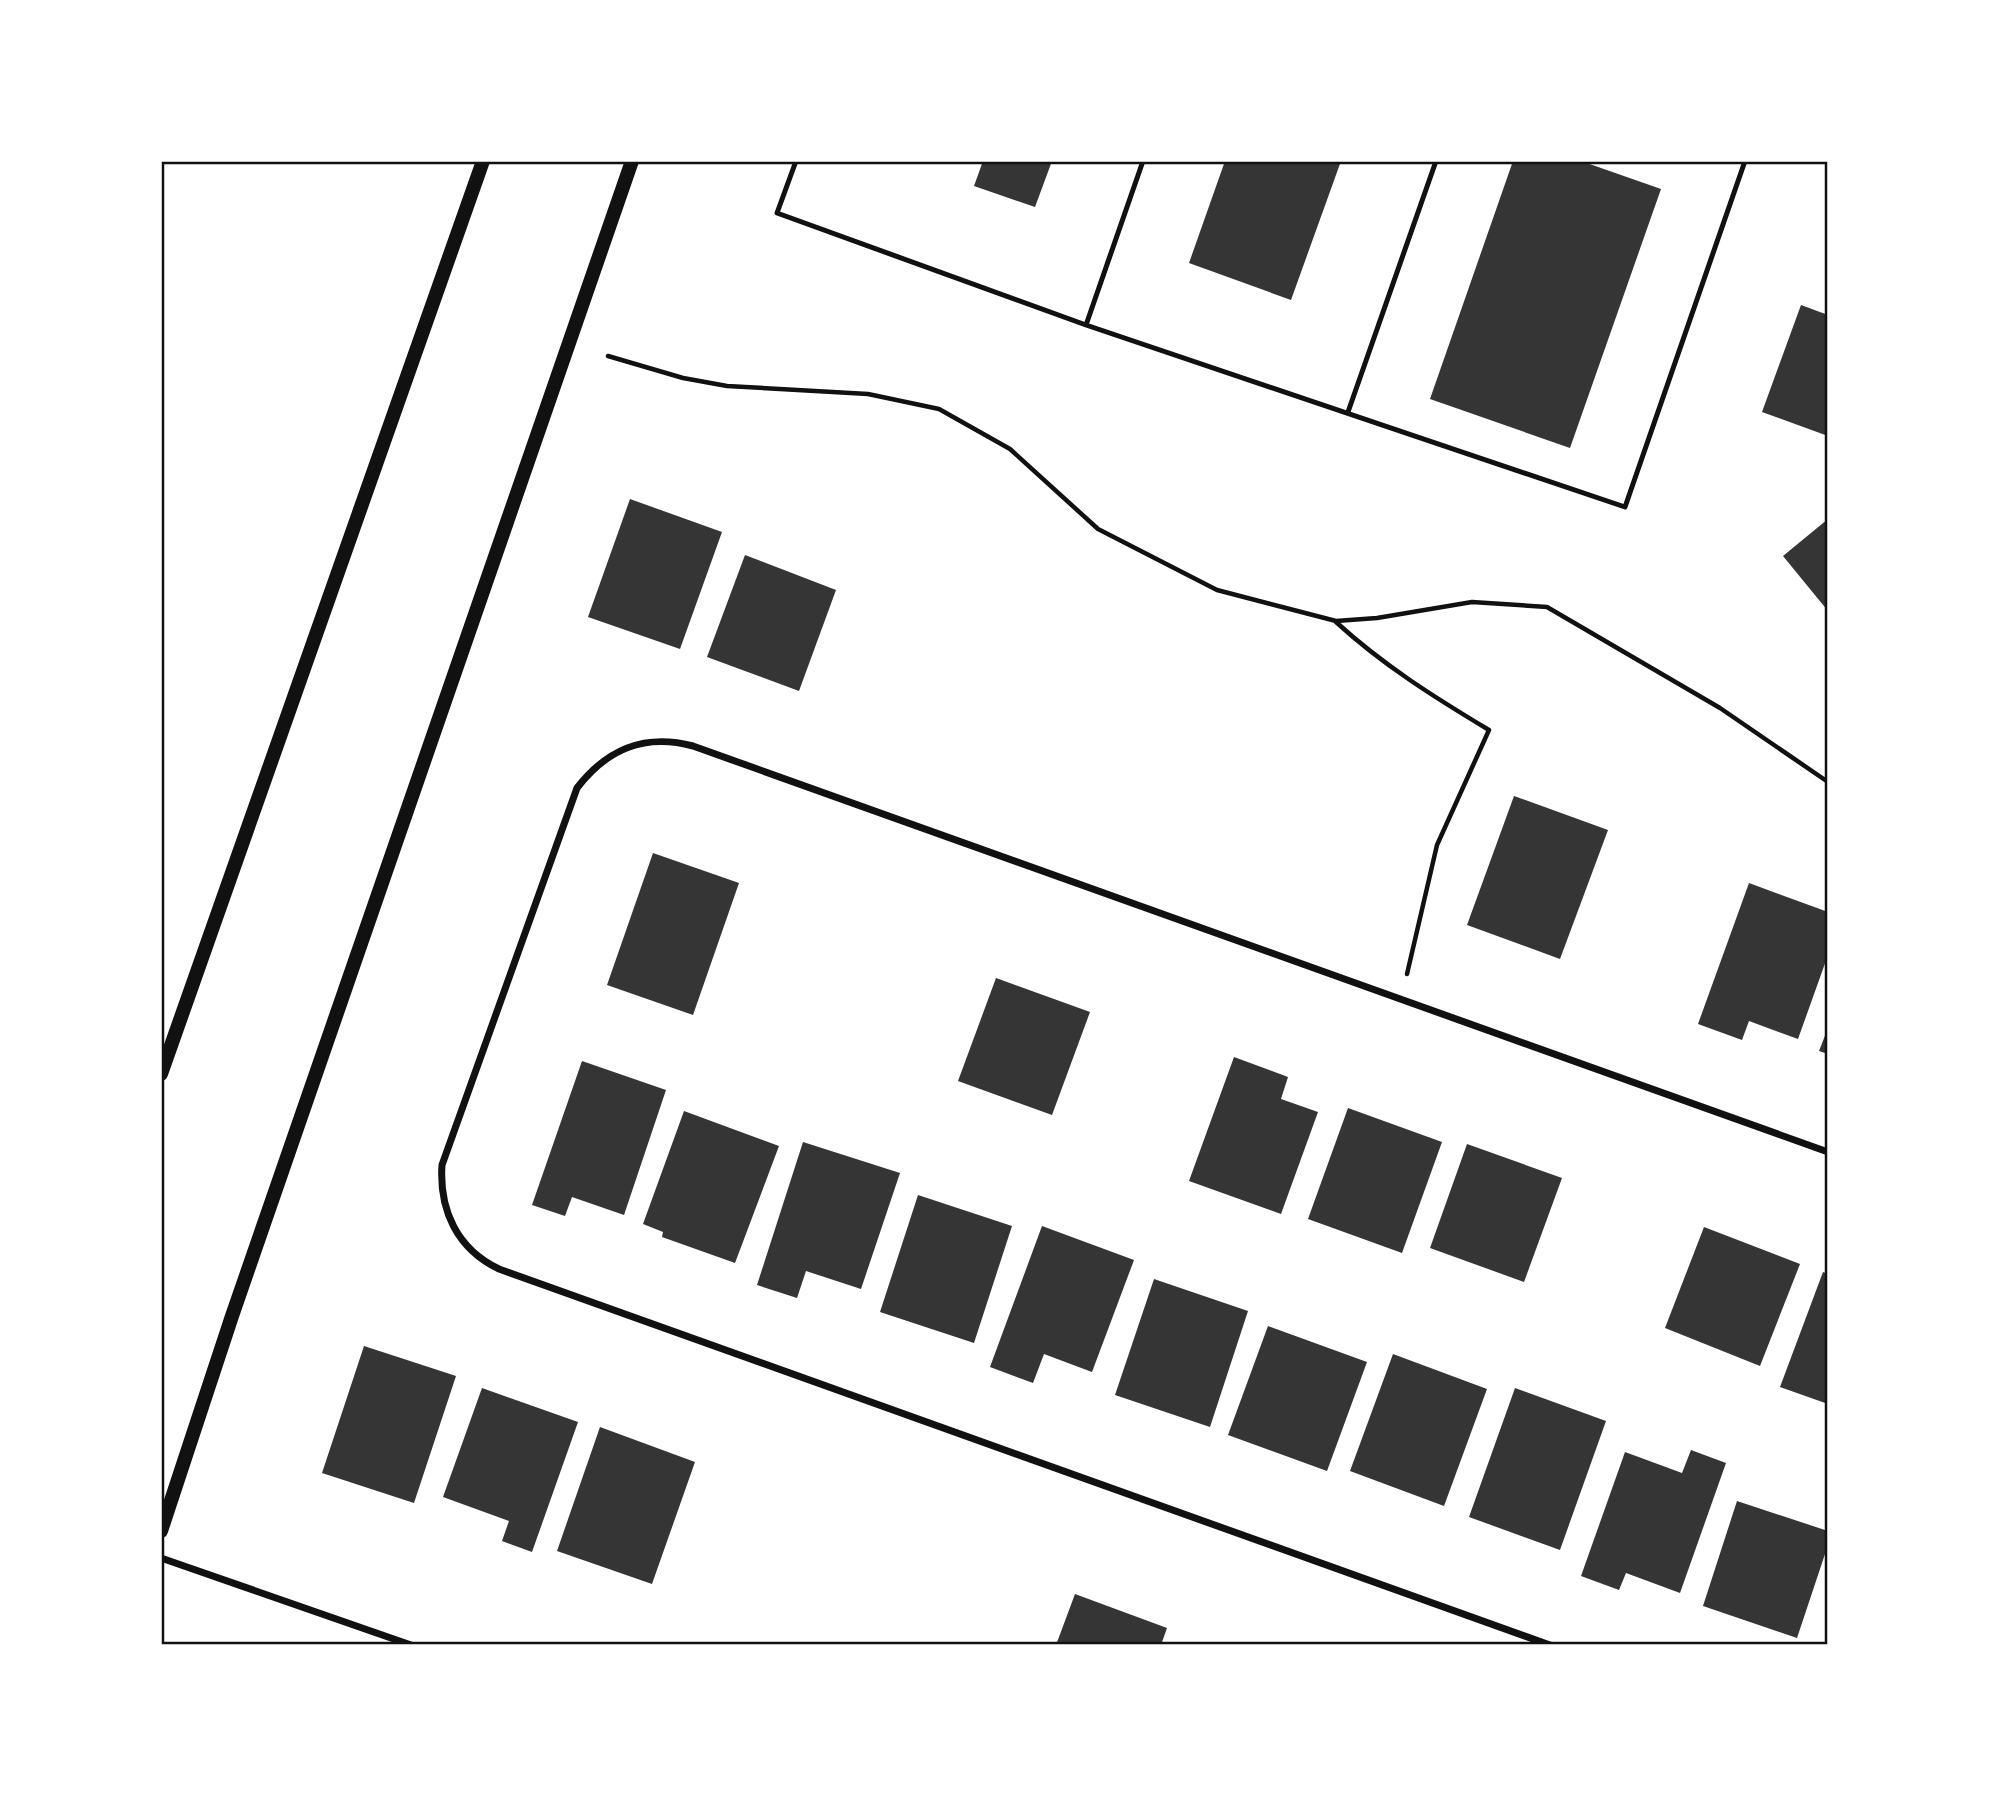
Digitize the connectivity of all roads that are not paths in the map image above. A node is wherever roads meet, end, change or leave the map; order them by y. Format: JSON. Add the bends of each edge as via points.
{"nodes":[{"id":1,"x":483,"y":161,"type":"edge"},
{"id":2,"x":632,"y":161,"type":"edge"},
{"id":3,"x":796,"y":161,"type":"edge"},
{"id":4,"x":1143,"y":161,"type":"edge"},
{"id":5,"x":1436,"y":161,"type":"edge"},
{"id":6,"x":1745,"y":161,"type":"edge"},
{"id":7,"x":1086,"y":325,"type":"junction"},
{"id":8,"x":1348,"y":412,"type":"junction"},
{"id":9,"x":161,"y":1074,"type":"edge"},
{"id":10,"x":1828,"y":1153,"type":"edge"},
{"id":11,"x":161,"y":1531,"type":"edge"},
{"id":12,"x":161,"y":1558,"type":"edge"},
{"id":13,"x":411,"y":1645,"type":"edge"},
{"id":14,"x":1550,"y":1645,"type":"edge"}],
"edges":[{"from":1,"to":9,"type":"main road"},
{"from":2,"to":11,"type":"main road"},
{"from":3,"to":7,"type":"lane","via":[[777,213]]},
{"from":4,"to":7,"type":"lane"},
{"from":5,"to":8,"type":"lane"},
{"from":6,"to":8,"type":"lane","via":[[1625,507]]},
{"from":7,"to":8,"type":"lane"},
{"from":10,"to":14,"type":"street","via":[[693,746],[657,740],[621,749],[592,769],[569,804],[445,1154],[441,1183],[446,1212],[465,1244],[499,1269]]},
{"from":12,"to":13,"type":"street"}]}
